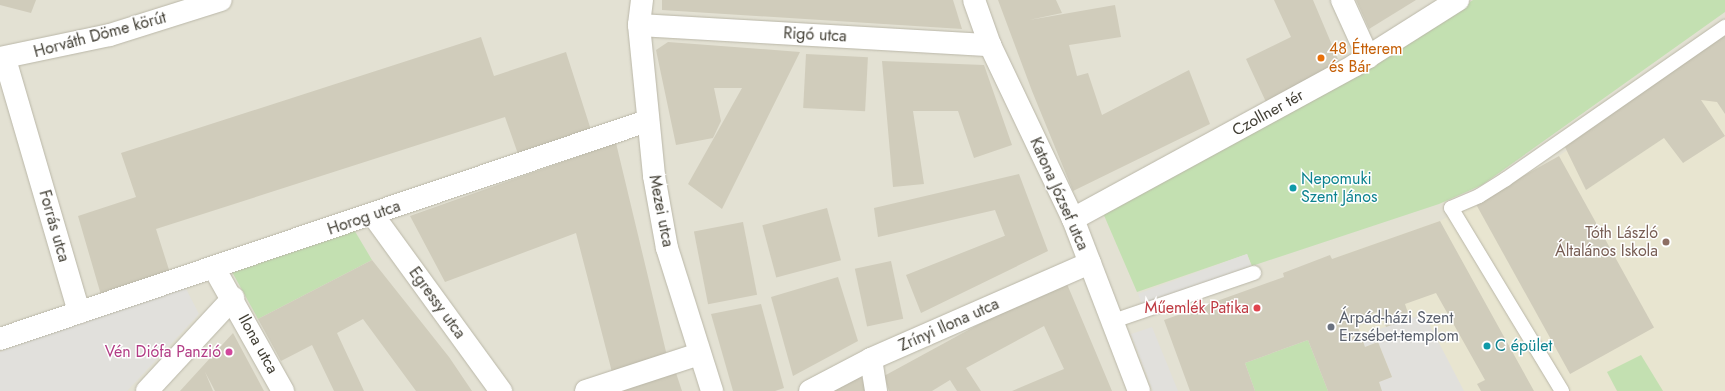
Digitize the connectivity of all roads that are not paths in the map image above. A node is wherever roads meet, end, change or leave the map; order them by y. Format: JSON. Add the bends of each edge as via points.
{"nodes":[{"id":1,"x":221,"y":0,"type":"edge"},
{"id":2,"x":642,"y":0,"type":"edge"},
{"id":3,"x":974,"y":0,"type":"edge"},
{"id":4,"x":1342,"y":0,"type":"edge"},
{"id":5,"x":1458,"y":0,"type":"edge"},
{"id":6,"x":639,"y":25,"type":"junction"},
{"id":7,"x":1725,"y":27,"type":"edge"},
{"id":8,"x":990,"y":45,"type":"junction"},
{"id":9,"x":1368,"y":57,"type":"junction"},
{"id":10,"x":2,"y":59,"type":"edge"},
{"id":11,"x":647,"y":121,"type":"junction"},
{"id":12,"x":373,"y":215,"type":"junction"},
{"id":13,"x":1073,"y":219,"type":"junction"},
{"id":14,"x":1090,"y":263,"type":"junction"},
{"id":15,"x":214,"y":268,"type":"junction"},
{"id":16,"x":1254,"y":273,"type":"dead end"},
{"id":17,"x":233,"y":298,"type":"junction"},
{"id":18,"x":79,"y":312,"type":"junction"},
{"id":19,"x":1113,"y":321,"type":"junction"},
{"id":20,"x":0,"y":339,"type":"edge"},
{"id":21,"x":699,"y":354,"type":"junction"},
{"id":22,"x":871,"y":359,"type":"junction"},
{"id":23,"x":147,"y":391,"type":"edge"},
{"id":24,"x":283,"y":391,"type":"edge"},
{"id":25,"x":501,"y":391,"type":"edge"},
{"id":26,"x":586,"y":391,"type":"edge"},
{"id":27,"x":712,"y":391,"type":"edge"},
{"id":28,"x":810,"y":391,"type":"edge"},
{"id":29,"x":876,"y":391,"type":"edge"},
{"id":30,"x":1139,"y":391,"type":"edge"},
{"id":31,"x":1562,"y":391,"type":"edge"}],
"edges":[{"from":1,"to":10,"type":"street","name":"Horváth Döme körút","via":[[110,35]]},
{"from":2,"to":6,"type":"street","name":"Mezei utca"},
{"from":3,"to":8,"type":"street","name":"Katona József utca"},
{"from":4,"to":9,"type":"street"},
{"from":5,"to":9,"type":"street","name":"Czollner tér"},
{"from":6,"to":8,"type":"street","name":"Rigó utca"},
{"from":6,"to":11,"type":"street","name":"Mezei utca"},
{"from":7,"to":31,"type":"lane","via":[[1506,179],[1479,196],[1451,208]]},
{"from":8,"to":13,"type":"street","name":"Katona József utca"},
{"from":9,"to":13,"type":"street","name":"Czollner tér"},
{"from":10,"to":18,"type":"street","name":"Forrás utca"},
{"from":11,"to":12,"type":"street","name":"Horog utca"},
{"from":11,"to":21,"type":"street","name":"Mezei utca","via":[[667,248]]},
{"from":12,"to":15,"type":"street","name":"Horog utca"},
{"from":12,"to":25,"type":"street","name":"Egressy utca"},
{"from":13,"to":14,"type":"street","name":"Katona József utca"},
{"from":14,"to":19,"type":"street","name":"Katona József utca"},
{"from":14,"to":22,"type":"street","name":"Zrínyi Ilona utca"},
{"from":15,"to":17,"type":"street","name":"Ilona utca"},
{"from":15,"to":18,"type":"street","name":"Horog utca"},
{"from":16,"to":19,"type":"lane"},
{"from":17,"to":23,"type":"street"},
{"from":17,"to":24,"type":"street","name":"Ilona utca"},
{"from":18,"to":20,"type":"street"},
{"from":19,"to":30,"type":"street","name":"Katona József utca"},
{"from":21,"to":26,"type":"street"},
{"from":21,"to":27,"type":"street","name":"Mezei utca"},
{"from":22,"to":28,"type":"street","name":"Zrínyi Ilona utca"},
{"from":22,"to":29,"type":"street"}]}
